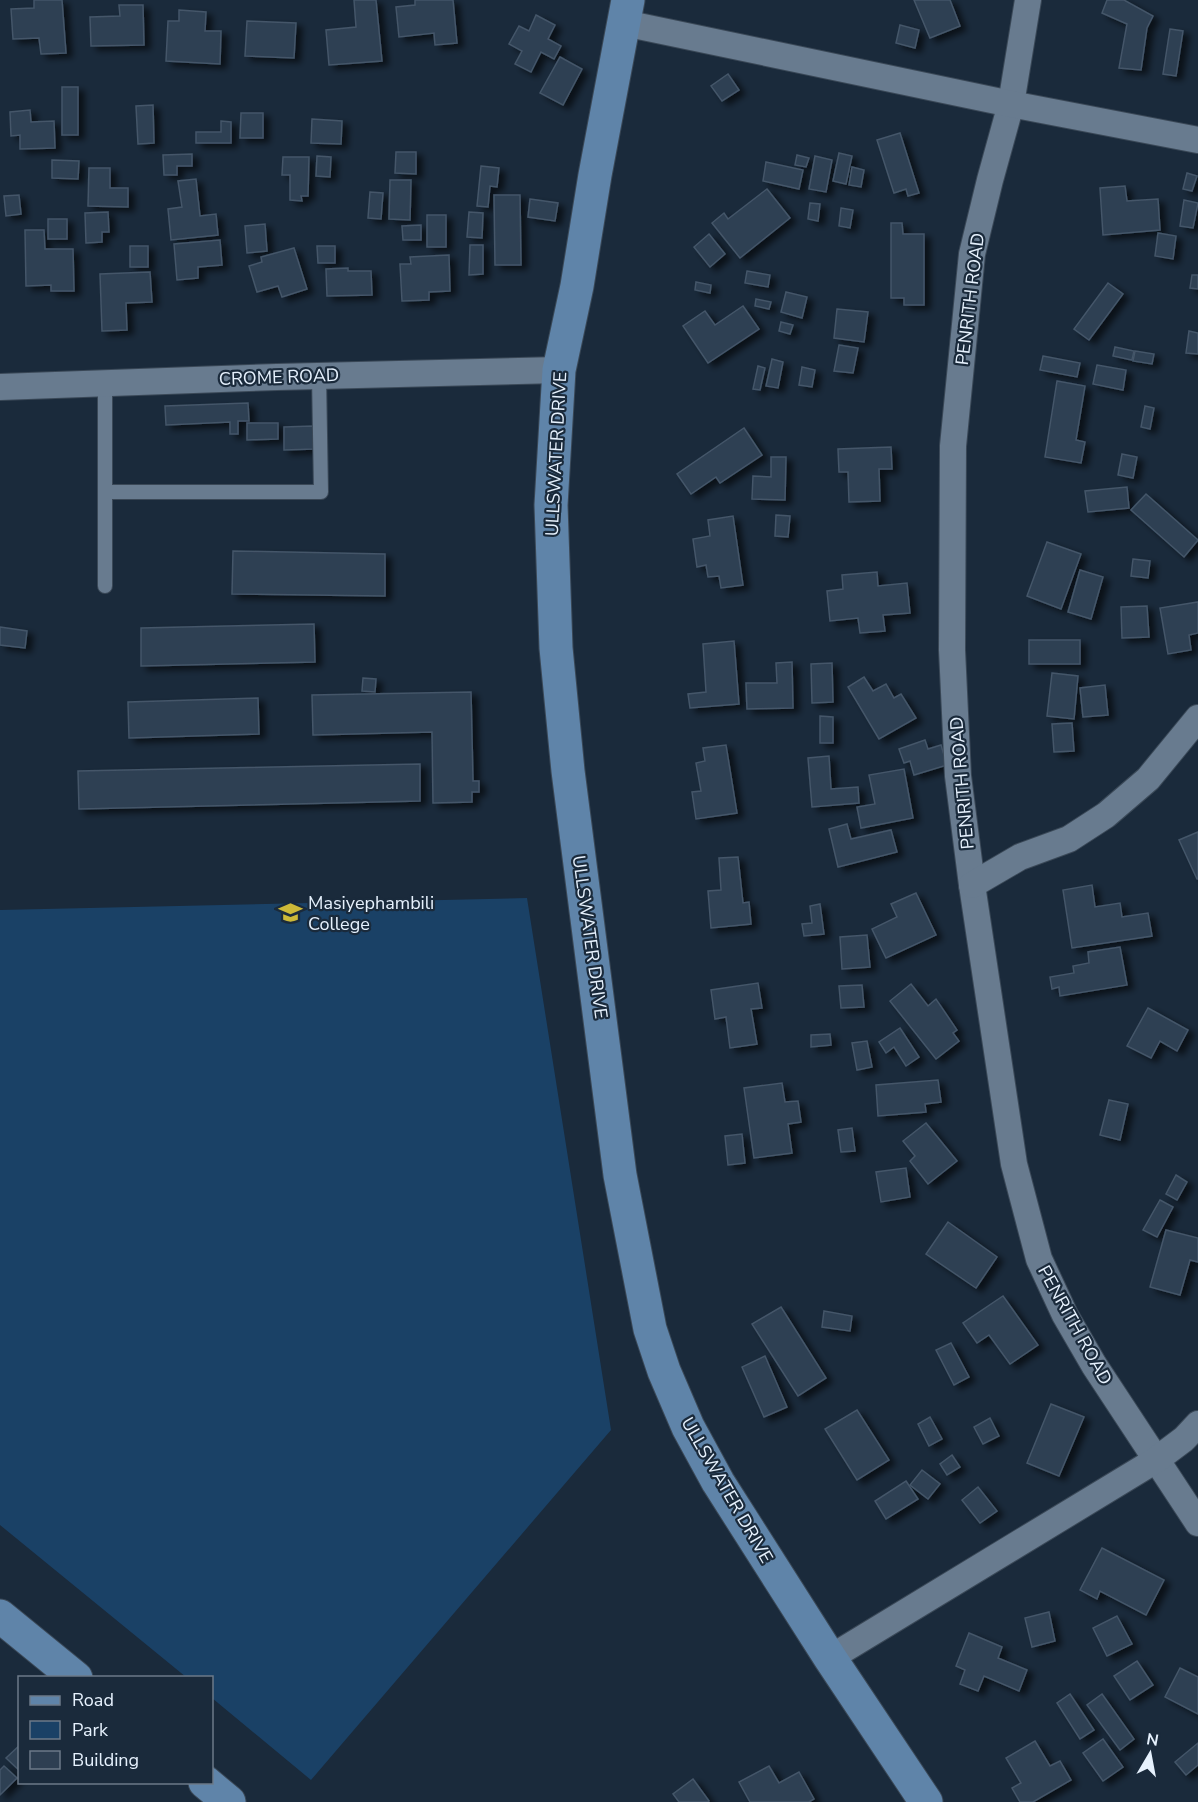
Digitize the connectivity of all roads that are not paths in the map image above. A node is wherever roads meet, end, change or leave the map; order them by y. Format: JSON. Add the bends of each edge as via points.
{"nodes":[{"id":1,"x":1028,"y":0,"type":"edge"},
{"id":2,"x":626,"y":12,"type":"edge"},
{"id":3,"x":1011,"y":104,"type":"junction"},
{"id":4,"x":1198,"y":140,"type":"edge"},
{"id":5,"x":559,"y":369,"type":"junction"},
{"id":6,"x":319,"y":376,"type":"junction"},
{"id":7,"x":105,"y":383,"type":"junction"},
{"id":8,"x":0,"y":387,"type":"edge"},
{"id":9,"x":105,"y":492,"type":"junction"},
{"id":10,"x":105,"y":586,"type":"dead end"},
{"id":11,"x":1198,"y":718,"type":"edge"},
{"id":12,"x":972,"y":885,"type":"junction"},
{"id":13,"x":1198,"y":1424,"type":"edge"},
{"id":14,"x":1156,"y":1460,"type":"junction"},
{"id":15,"x":1198,"y":1523,"type":"edge"},
{"id":16,"x":0,"y":1616,"type":"edge"},
{"id":17,"x":830,"y":1658,"type":"junction"},
{"id":18,"x":75,"y":1676,"type":"edge"},
{"id":19,"x":207,"y":1784,"type":"edge"},
{"id":20,"x":229,"y":1802,"type":"edge"},
{"id":21,"x":926,"y":1802,"type":"edge"}],
"edges":[{"from":1,"to":3,"type":"street","name":"PENRITH ROAD"},
{"from":2,"to":3,"type":"street"},
{"from":2,"to":5,"type":"street","name":"ULLSWATER DRIVE"},
{"from":3,"to":4,"type":"street"},
{"from":3,"to":12,"type":"street","name":"PENRITH ROAD","via":[[972,254],[953,446],[953,673],[958,776]]},
{"from":5,"to":6,"type":"street","name":"CROME ROAD"},
{"from":5,"to":17,"type":"street","name":"ULLSWATER DRIVE","via":[[551,505],[560,693],[620,1175],[650,1329],[688,1428]]},
{"from":6,"to":7,"type":"street","name":"CROME ROAD"},
{"from":6,"to":9,"type":"lane","via":[[321,492]]},
{"from":7,"to":8,"type":"street","name":"CROME ROAD"},
{"from":7,"to":9,"type":"lane"},
{"from":9,"to":10,"type":"lane"},
{"from":11,"to":12,"type":"street","via":[[1148,779],[1106,815],[1069,839],[1020,857]]},
{"from":12,"to":14,"type":"street","name":"PENRITH ROAD","via":[[1014,1164],[1039,1259],[1094,1365]]},
{"from":13,"to":14,"type":"street"},
{"from":14,"to":15,"type":"street","name":"PENRITH ROAD"},
{"from":14,"to":17,"type":"street"},
{"from":16,"to":18,"type":"street"},
{"from":17,"to":21,"type":"street","name":"ULLSWATER DRIVE"},
{"from":19,"to":20,"type":"street"}]}
